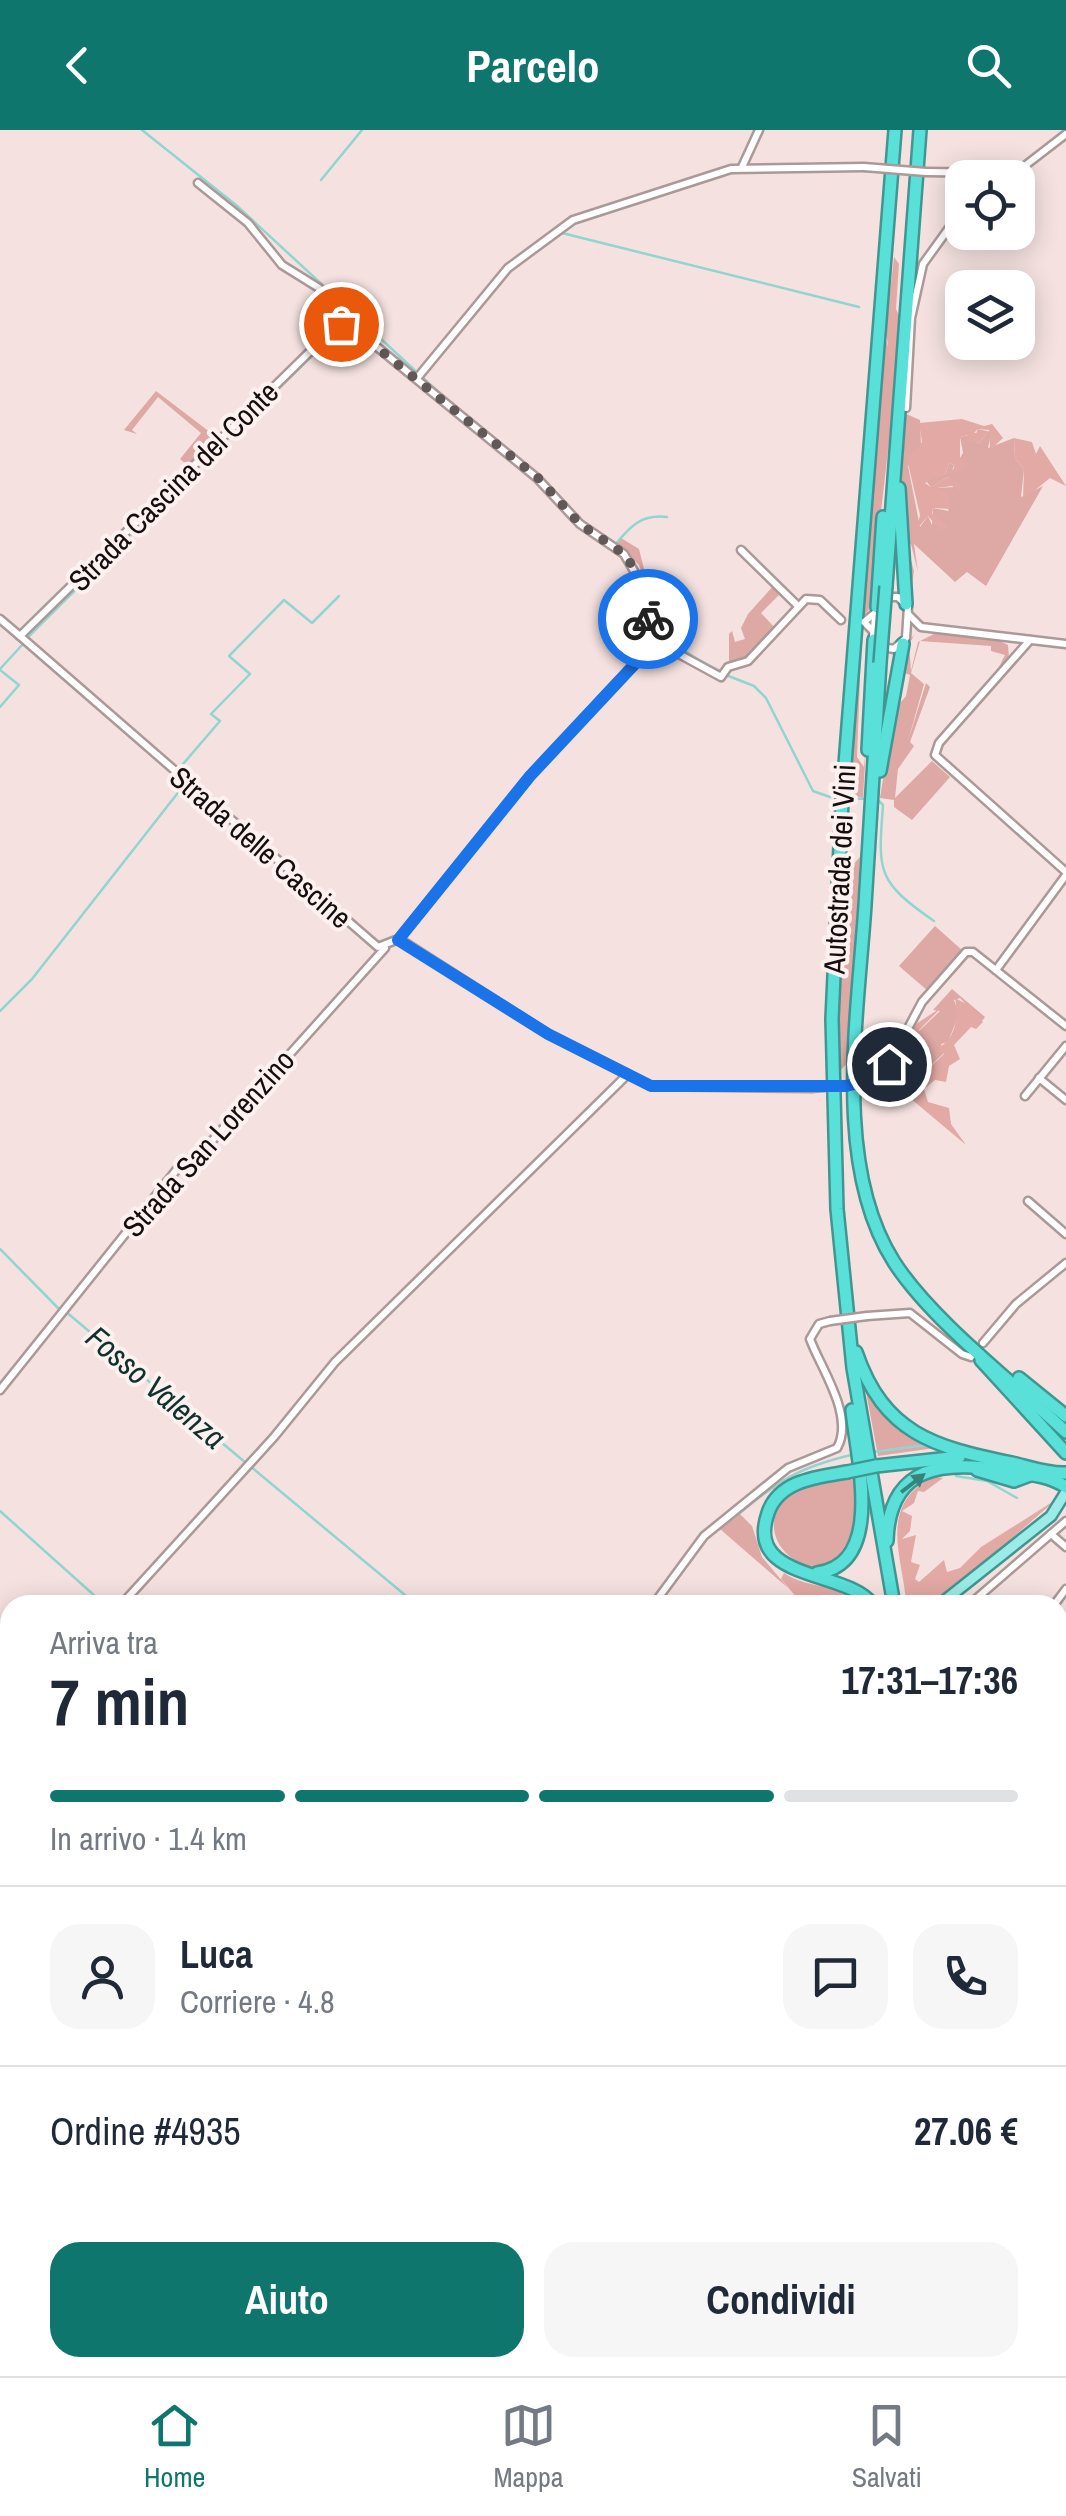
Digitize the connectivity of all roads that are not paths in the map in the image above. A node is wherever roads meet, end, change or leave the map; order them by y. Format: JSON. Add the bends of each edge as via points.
{"nodes":[{"id":1,"x":759,"y":130,"type":"edge"},
{"id":2,"x":891,"y":130,"type":"edge"},
{"id":3,"x":920,"y":130,"type":"edge"},
{"id":4,"x":1066,"y":134,"type":"edge"},
{"id":5,"x":1032,"y":160,"type":"edge"},
{"id":6,"x":742,"y":167,"type":"junction"},
{"id":7,"x":945,"y":172,"type":"edge"},
{"id":8,"x":198,"y":184,"type":"dead end"},
{"id":9,"x":945,"y":234,"type":"edge"},
{"id":10,"x":348,"y":324,"type":"junction"},
{"id":11,"x":421,"y":374,"type":"junction"},
{"id":12,"x":906,"y":408,"type":"dead end"},
{"id":13,"x":895,"y":444,"type":"junction"},
{"id":14,"x":741,"y":550,"type":"dead end"},
{"id":15,"x":798,"y":606,"type":"junction"},
{"id":16,"x":907,"y":609,"type":"junction"},
{"id":17,"x":876,"y":610,"type":"junction"},
{"id":18,"x":0,"y":620,"type":"edge"},
{"id":19,"x":841,"y":620,"type":"dead end"},
{"id":20,"x":921,"y":627,"type":"junction"},
{"id":21,"x":20,"y":636,"type":"junction"},
{"id":22,"x":661,"y":636,"type":"junction"},
{"id":23,"x":874,"y":636,"type":"junction"},
{"id":24,"x":1013,"y":638,"type":"junction"},
{"id":25,"x":1030,"y":640,"type":"junction"},
{"id":26,"x":904,"y":641,"type":"junction"},
{"id":27,"x":1066,"y":644,"type":"edge"},
{"id":28,"x":1012,"y":660,"type":"junction"},
{"id":29,"x":872,"y":803,"type":"junction"},
{"id":30,"x":1066,"y":874,"type":"edge"},
{"id":31,"x":398,"y":940,"type":"junction"},
{"id":32,"x":385,"y":948,"type":"junction"},
{"id":33,"x":996,"y":970,"type":"junction"},
{"id":34,"x":1066,"y":1026,"type":"edge"},
{"id":35,"x":1066,"y":1046,"type":"edge"},
{"id":36,"x":628,"y":1074,"type":"junction"},
{"id":37,"x":1039,"y":1078,"type":"junction"},
{"id":38,"x":1025,"y":1096,"type":"dead end"},
{"id":39,"x":1066,"y":1100,"type":"edge"},
{"id":40,"x":1028,"y":1201,"type":"dead end"},
{"id":41,"x":838,"y":1209,"type":"junction"},
{"id":42,"x":1066,"y":1234,"type":"edge"},
{"id":43,"x":1066,"y":1264,"type":"edge"},
{"id":44,"x":974,"y":1346,"type":"junction"},
{"id":45,"x":0,"y":1390,"type":"edge"},
{"id":46,"x":850,"y":1391,"type":"junction"},
{"id":47,"x":1066,"y":1416,"type":"edge"},
{"id":48,"x":1066,"y":1432,"type":"edge"},
{"id":49,"x":1066,"y":1454,"type":"edge"},
{"id":50,"x":975,"y":1463,"type":"junction"},
{"id":51,"x":1045,"y":1471,"type":"junction"},
{"id":52,"x":1066,"y":1473,"type":"edge"},
{"id":53,"x":1066,"y":1490,"type":"edge"},
{"id":54,"x":1066,"y":1510,"type":"edge"},
{"id":55,"x":1066,"y":1522,"type":"edge"},
{"id":56,"x":1051,"y":1534,"type":"junction"},
{"id":57,"x":1066,"y":1547,"type":"edge"},
{"id":58,"x":801,"y":1573,"type":"junction"},
{"id":59,"x":131,"y":1595,"type":"edge"},
{"id":60,"x":660,"y":1595,"type":"edge"},
{"id":61,"x":861,"y":1595,"type":"edge"},
{"id":62,"x":890,"y":1595,"type":"edge"},
{"id":63,"x":890,"y":1595,"type":"edge"},
{"id":64,"x":891,"y":1595,"type":"edge"},
{"id":65,"x":951,"y":1595,"type":"edge"},
{"id":66,"x":960,"y":1595,"type":"edge"},
{"id":67,"x":981,"y":1595,"type":"edge"}],
"edges":[{"from":1,"to":6,"type":"street"},
{"from":2,"to":41,"type":"highway","name":"Autostrada dei Vini","via":[[836,892],[832,1051]]},
{"from":2,"to":46,"type":"highway","name":"Autostrada dei Vini","via":[[826,934],[829,1178]]},
{"from":3,"to":13,"type":"highway"},
{"from":4,"to":5,"type":"street"},
{"from":6,"to":7,"type":"street","bridge":true},
{"from":6,"to":11,"type":"street","via":[[572,220],[508,268]]},
{"from":8,"to":10,"type":"street","via":[[253,228],[282,265],[318,288]]},
{"from":9,"to":12,"type":"street","via":[[923,264],[912,313]]},
{"from":10,"to":11,"type":"street"},
{"from":10,"to":21,"type":"street","name":"Strada Cascina del Conte","via":[[334,328]]},
{"from":11,"to":22,"type":"street","via":[[466,424],[628,558],[646,614]]},
{"from":13,"to":16,"type":"highway"},
{"from":13,"to":17,"type":"highway"},
{"from":13,"to":29,"type":"highway","bridge":true},
{"from":14,"to":15,"type":"street"},
{"from":15,"to":19,"type":"street","via":[[816,598]]},
{"from":15,"to":22,"type":"street","via":[[748,661],[728,666],[721,676]]},
{"from":16,"to":17,"type":"street","via":[[888,597]]},
{"from":16,"to":20,"type":"street"},
{"from":16,"to":26,"type":"street"},
{"from":17,"to":23,"type":"street","via":[[864,622]]},
{"from":18,"to":21,"type":"street"},
{"from":20,"to":24,"type":"street"},
{"from":20,"to":26,"type":"street"},
{"from":21,"to":32,"type":"street","name":"Strada delle Cascine","via":[[370,942]]},
{"from":22,"to":31,"type":"street","via":[[542,762]]},
{"from":23,"to":26,"type":"street","via":[[888,649]]},
{"from":23,"to":29,"type":"highway","via":[[867,767]]},
{"from":24,"to":25,"type":"street"},
{"from":24,"to":28,"type":"street"},
{"from":25,"to":27,"type":"street"},
{"from":25,"to":28,"type":"street"},
{"from":26,"to":29,"type":"highway"},
{"from":28,"to":30,"type":"street","via":[[934,755]]},
{"from":29,"to":44,"type":"highway","via":[[857,1022],[860,1177],[892,1260]]},
{"from":30,"to":33,"type":"street"},
{"from":31,"to":32,"type":"street"},
{"from":31,"to":36,"type":"street","via":[[548,1034]]},
{"from":32,"to":45,"type":"street","name":"Strada San Lorenzino","via":[[211,1142],[178,1168]]},
{"from":33,"to":34,"type":"street"},
{"from":33,"to":36,"type":"street","bridge":true,"via":[[972,952],[964,954],[926,996],[886,1068],[863,1084],[664,1088]]},
{"from":35,"to":37,"type":"street"},
{"from":36,"to":59,"type":"street","via":[[334,1362]]},
{"from":37,"to":38,"type":"street"},
{"from":37,"to":39,"type":"street"},
{"from":40,"to":42,"type":"street"},
{"from":41,"to":50,"type":"highway","via":[[856,1352],[876,1398],[916,1434]]},
{"from":41,"to":62,"type":"highway","name":"Autostrada dei Vini","via":[[858,1404]]},
{"from":43,"to":44,"type":"street"},
{"from":44,"to":47,"type":"highway"},
{"from":44,"to":48,"type":"highway"},
{"from":44,"to":49,"type":"highway"},
{"from":44,"to":60,"type":"street","bridge":true,"via":[[962,1354],[910,1312],[818,1324],[810,1339],[834,1397],[837,1448],[788,1468],[704,1536]]},
{"from":46,"to":58,"type":"highway","via":[[860,1528],[852,1552],[838,1566]]},
{"from":46,"to":63,"type":"highway","name":"Autostrada dei Vini"},
{"from":49,"to":51,"type":"highway","via":[[1056,1470]]},
{"from":50,"to":51,"type":"highway"},
{"from":50,"to":53,"type":"highway","via":[[1006,1480],[1030,1475]]},
{"from":50,"to":58,"type":"highway","bridge":true,"via":[[949,1458],[876,1466],[792,1485],[767,1514],[771,1550]]},
{"from":64,"to":50,"type":"highway","one_way":true,"via":[[886,1547],[892,1506],[919,1475]]},
{"from":51,"to":52,"type":"highway"},
{"from":53,"to":65,"type":"main road","via":[[1051,1516]]},
{"from":54,"to":66,"type":"main road"},
{"from":55,"to":56,"type":"street"},
{"from":56,"to":57,"type":"street"},
{"from":56,"to":67,"type":"street"},
{"from":58,"to":61,"type":"highway","via":[[848,1584]]}]}
